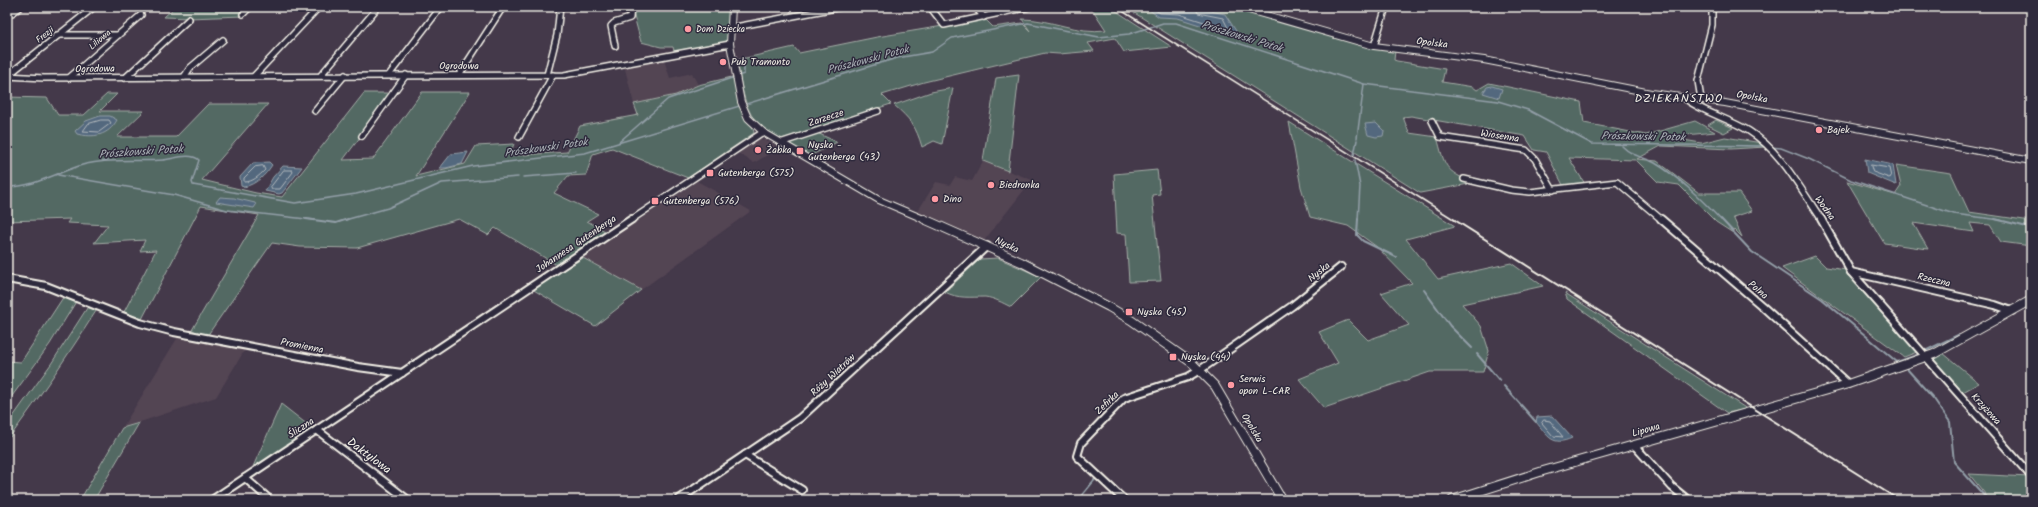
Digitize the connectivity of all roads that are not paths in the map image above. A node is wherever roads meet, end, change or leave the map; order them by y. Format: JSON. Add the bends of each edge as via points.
{"nodes":[{"id":1,"x":19,"y":7,"type":"edge"},
{"id":2,"x":94,"y":7,"type":"edge"},
{"id":3,"x":250,"y":7,"type":"edge"},
{"id":4,"x":319,"y":7,"type":"edge"},
{"id":5,"x":378,"y":7,"type":"edge"},
{"id":6,"x":441,"y":7,"type":"edge"},
{"id":7,"x":503,"y":7,"type":"edge"},
{"id":8,"x":560,"y":7,"type":"edge"},
{"id":9,"x":631,"y":7,"type":"edge"},
{"id":10,"x":732,"y":7,"type":"edge"},
{"id":11,"x":841,"y":7,"type":"edge"},
{"id":12,"x":930,"y":7,"type":"edge"},
{"id":13,"x":975,"y":7,"type":"edge"},
{"id":14,"x":1029,"y":7,"type":"edge"},
{"id":15,"x":1238,"y":7,"type":"edge"},
{"id":16,"x":1386,"y":7,"type":"edge"},
{"id":17,"x":1712,"y":7,"type":"edge"},
{"id":18,"x":141,"y":14,"type":"dead end"},
{"id":19,"x":243,"y":14,"type":"dead end"},
{"id":20,"x":7,"y":15,"type":"edge"},
{"id":21,"x":984,"y":17,"type":"junction"},
{"id":22,"x":189,"y":19,"type":"dead end"},
{"id":23,"x":730,"y":28,"type":"junction"},
{"id":24,"x":118,"y":35,"type":"junction"},
{"id":25,"x":57,"y":36,"type":"junction"},
{"id":26,"x":223,"y":40,"type":"dead end"},
{"id":27,"x":730,"y":44,"type":"junction"},
{"id":28,"x":615,"y":46,"type":"dead end"},
{"id":29,"x":1374,"y":46,"type":"junction"},
{"id":30,"x":345,"y":75,"type":"junction"},
{"id":31,"x":389,"y":75,"type":"junction"},
{"id":32,"x":406,"y":75,"type":"junction"},
{"id":33,"x":458,"y":75,"type":"junction"},
{"id":34,"x":547,"y":75,"type":"junction"},
{"id":35,"x":553,"y":75,"type":"junction"},
{"id":36,"x":7,"y":76,"type":"edge"},
{"id":37,"x":254,"y":76,"type":"junction"},
{"id":38,"x":321,"y":76,"type":"junction"},
{"id":39,"x":184,"y":77,"type":"junction"},
{"id":40,"x":69,"y":78,"type":"junction"},
{"id":41,"x":126,"y":78,"type":"junction"},
{"id":42,"x":1684,"y":98,"type":"junction"},
{"id":43,"x":1701,"y":99,"type":"junction"},
{"id":44,"x":315,"y":111,"type":"dead end"},
{"id":45,"x":878,"y":111,"type":"dead end"},
{"id":46,"x":1432,"y":121,"type":"dead end"},
{"id":47,"x":763,"y":132,"type":"junction"},
{"id":48,"x":362,"y":136,"type":"dead end"},
{"id":49,"x":520,"y":137,"type":"dead end"},
{"id":50,"x":780,"y":143,"type":"junction"},
{"id":51,"x":2031,"y":161,"type":"edge"},
{"id":52,"x":1464,"y":179,"type":"dead end"},
{"id":53,"x":1553,"y":190,"type":"junction"},
{"id":54,"x":987,"y":246,"type":"junction"},
{"id":55,"x":1341,"y":267,"type":"dead end"},
{"id":56,"x":1851,"y":272,"type":"junction"},
{"id":57,"x":7,"y":279,"type":"edge"},
{"id":58,"x":2031,"y":300,"type":"edge"},
{"id":59,"x":2012,"y":311,"type":"junction"},
{"id":60,"x":1925,"y":357,"type":"junction"},
{"id":61,"x":1200,"y":370,"type":"junction"},
{"id":62,"x":402,"y":373,"type":"junction"},
{"id":63,"x":1848,"y":384,"type":"junction"},
{"id":64,"x":317,"y":430,"type":"junction"},
{"id":65,"x":1634,"y":445,"type":"junction"},
{"id":66,"x":745,"y":455,"type":"junction"},
{"id":67,"x":2031,"y":476,"type":"edge"},
{"id":68,"x":245,"y":478,"type":"junction"},
{"id":69,"x":802,"y":490,"type":"dead end"},
{"id":70,"x":212,"y":500,"type":"edge"},
{"id":71,"x":270,"y":500,"type":"edge"},
{"id":72,"x":408,"y":500,"type":"edge"},
{"id":73,"x":678,"y":500,"type":"edge"},
{"id":74,"x":1124,"y":500,"type":"edge"},
{"id":75,"x":1282,"y":500,"type":"edge"},
{"id":76,"x":1452,"y":500,"type":"edge"},
{"id":77,"x":1688,"y":500,"type":"edge"}],
"edges":[{"from":1,"to":20,"type":"main road"},
{"from":2,"to":25,"type":"street","name":"Frezji"},
{"from":3,"to":19,"type":"street"},
{"from":4,"to":37,"type":"street"},
{"from":5,"to":38,"type":"street"},
{"from":6,"to":31,"type":"street"},
{"from":7,"to":33,"type":"street"},
{"from":8,"to":34,"type":"street","via":[[557,35]]},
{"from":9,"to":28,"type":"street","via":[[630,18],[611,26]]},
{"from":10,"to":23,"type":"street","name":"Nyska"},
{"from":11,"to":23,"type":"street"},
{"from":12,"to":21,"type":"street","via":[[944,25]]},
{"from":13,"to":21,"type":"street"},
{"from":14,"to":21,"type":"street"},
{"from":15,"to":29,"type":"street","name":"Opolska"},
{"from":16,"to":29,"type":"street"},
{"from":17,"to":43,"type":"street","via":[[1710,31],[1698,81]]},
{"from":18,"to":24,"type":"street","name":"Liliowa"},
{"from":22,"to":41,"type":"street"},
{"from":23,"to":27,"type":"street","name":"Nyska"},
{"from":24,"to":25,"type":"street"},
{"from":24,"to":40,"type":"street","name":"Liliowa"},
{"from":25,"to":36,"type":"street","name":"Frezji"},
{"from":26,"to":39,"type":"street","via":[[190,68]]},
{"from":27,"to":35,"type":"street","name":"Ogrodowa","via":[[604,69]]},
{"from":27,"to":47,"type":"street","name":"Nyska","via":[[742,106],[748,118]]},
{"from":29,"to":42,"type":"street","name":"Opolska","via":[[1484,60],[1545,74]]},
{"from":30,"to":31,"type":"street","name":"Ogrodowa"},
{"from":30,"to":38,"type":"street","name":"Ogrodowa"},
{"from":30,"to":44,"type":"street"},
{"from":31,"to":32,"type":"street","name":"Ogrodowa"},
{"from":32,"to":33,"type":"street","name":"Ogrodowa"},
{"from":32,"to":48,"type":"street"},
{"from":33,"to":34,"type":"street","name":"Ogrodowa"},
{"from":34,"to":35,"type":"street","name":"Ogrodowa"},
{"from":35,"to":49,"type":"street"},
{"from":36,"to":40,"type":"street","name":"Ogrodowa"},
{"from":37,"to":38,"type":"street","name":"Ogrodowa"},
{"from":37,"to":39,"type":"street","name":"Ogrodowa"},
{"from":39,"to":41,"type":"street","name":"Ogrodowa"},
{"from":40,"to":41,"type":"street","name":"Ogrodowa"},
{"from":42,"to":43,"type":"street","name":"Opolska"},
{"from":42,"to":56,"type":"street","name":"Wodna","via":[[1695,106],[1749,131],[1772,150],[1826,226]]},
{"from":43,"to":51,"type":"street","name":"Opolska"},
{"from":45,"to":50,"type":"street","name":"Zarzecze"},
{"from":46,"to":53,"type":"street","name":"Wiosenna","via":[[1440,138],[1471,140],[1526,150],[1535,159]]},
{"from":47,"to":50,"type":"street","name":"Nyska"},
{"from":47,"to":62,"type":"street","name":"Johannesa Gutenberga"},
{"from":50,"to":54,"type":"street","name":"Nyska","via":[[879,200]]},
{"from":52,"to":53,"type":"street","name":"Polna","via":[[1522,191]]},
{"from":53,"to":63,"type":"street","name":"Polna","via":[[1617,182],[1762,306]]},
{"from":54,"to":61,"type":"street","name":"Nyska","via":[[1112,309],[1159,339]]},
{"from":54,"to":66,"type":"street","name":"Róży Wiatrów","via":[[800,418]]},
{"from":55,"to":61,"type":"street","name":"Nyska","via":[[1292,306]]},
{"from":56,"to":59,"type":"street","name":"Rzeczna"},
{"from":56,"to":60,"type":"street","name":"Wodna"},
{"from":57,"to":62,"type":"street","name":"Promienna","via":[[46,286],[140,323],[358,367]]},
{"from":58,"to":59,"type":"street"},
{"from":59,"to":60,"type":"street"},
{"from":60,"to":63,"type":"street"},
{"from":60,"to":67,"type":"street","name":"Krzyżowa"},
{"from":61,"to":74,"type":"street","name":"Zefirka","via":[[1188,377],[1124,398],[1081,443],[1077,456]]},
{"from":61,"to":75,"type":"street","name":"Opolska","via":[[1215,386]]},
{"from":62,"to":64,"type":"street","name":"Śliczna"},
{"from":63,"to":65,"type":"street","name":"Lipowa"},
{"from":64,"to":68,"type":"street","name":"Śliczna"},
{"from":64,"to":72,"type":"street","name":"Daktylowa"},
{"from":65,"to":76,"type":"street","name":"Lipowa"},
{"from":65,"to":77,"type":"street","via":[[1672,487]]},
{"from":66,"to":69,"type":"street"},
{"from":66,"to":73,"type":"street","name":"Róży Wiatrów"},
{"from":68,"to":70,"type":"street","name":"Śliczna"},
{"from":68,"to":71,"type":"street"}]}
